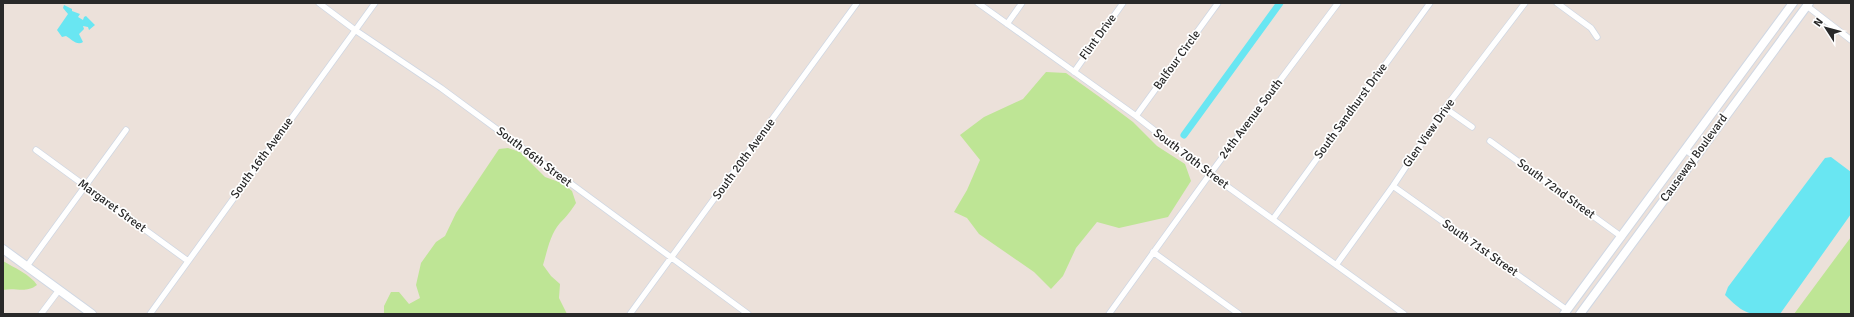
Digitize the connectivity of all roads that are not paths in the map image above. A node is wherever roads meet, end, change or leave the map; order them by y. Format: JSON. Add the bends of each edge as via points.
{"nodes":[{"id":1,"x":319,"y":3,"type":"edge"},
{"id":2,"x":375,"y":3,"type":"edge"},
{"id":3,"x":857,"y":3,"type":"edge"},
{"id":4,"x":978,"y":3,"type":"edge"},
{"id":5,"x":1022,"y":3,"type":"edge"},
{"id":6,"x":1123,"y":3,"type":"edge"},
{"id":7,"x":1218,"y":3,"type":"edge"},
{"id":8,"x":1338,"y":3,"type":"edge"},
{"id":9,"x":1430,"y":3,"type":"edge"},
{"id":10,"x":1525,"y":3,"type":"edge"},
{"id":11,"x":1557,"y":3,"type":"edge"},
{"id":12,"x":1793,"y":3,"type":"edge"},
{"id":13,"x":1807,"y":4,"type":"edge"},
{"id":14,"x":1007,"y":24,"type":"junction"},
{"id":15,"x":355,"y":30,"type":"junction"},
{"id":16,"x":1597,"y":37,"type":"dead end"},
{"id":17,"x":1851,"y":40,"type":"edge"},
{"id":18,"x":1074,"y":72,"type":"junction"},
{"id":19,"x":1445,"y":108,"type":"junction"},
{"id":20,"x":1136,"y":116,"type":"junction"},
{"id":21,"x":1472,"y":128,"type":"dead end"},
{"id":22,"x":126,"y":130,"type":"dead end"},
{"id":23,"x":1490,"y":141,"type":"dead end"},
{"id":24,"x":36,"y":150,"type":"dead end"},
{"id":25,"x":1686,"y":150,"type":"junction"},
{"id":26,"x":1696,"y":157,"type":"junction"},
{"id":27,"x":1210,"y":174,"type":"junction"},
{"id":28,"x":1393,"y":186,"type":"junction"},
{"id":29,"x":86,"y":187,"type":"junction"},
{"id":30,"x":1273,"y":219,"type":"junction"},
{"id":31,"x":1622,"y":237,"type":"junction"},
{"id":32,"x":3,"y":249,"type":"edge"},
{"id":33,"x":1153,"y":252,"type":"junction"},
{"id":34,"x":671,"y":258,"type":"junction"},
{"id":35,"x":188,"y":261,"type":"junction"},
{"id":36,"x":1336,"y":265,"type":"junction"},
{"id":37,"x":27,"y":266,"type":"junction"},
{"id":38,"x":59,"y":290,"type":"junction"},
{"id":39,"x":1566,"y":312,"type":"edge"},
{"id":40,"x":41,"y":314,"type":"edge"},
{"id":41,"x":92,"y":314,"type":"edge"},
{"id":42,"x":150,"y":314,"type":"edge"},
{"id":43,"x":630,"y":314,"type":"edge"},
{"id":44,"x":748,"y":314,"type":"edge"},
{"id":45,"x":1109,"y":314,"type":"edge"},
{"id":46,"x":1239,"y":314,"type":"edge"},
{"id":47,"x":1404,"y":314,"type":"edge"},
{"id":48,"x":1580,"y":314,"type":"edge"}],
"edges":[{"from":1,"to":15,"type":"street","name":"South 66th Street"},
{"from":2,"to":15,"type":"street","name":"South 16th Avenue"},
{"from":3,"to":34,"type":"street","name":"South 20th Avenue"},
{"from":4,"to":14,"type":"street","name":"South 70th Street"},
{"from":5,"to":14,"type":"street"},
{"from":6,"to":18,"type":"street","name":"Flint Drive"},
{"from":7,"to":20,"type":"street","name":"Balfour Circle"},
{"from":8,"to":27,"type":"street","name":"24th Avenue South"},
{"from":9,"to":30,"type":"street","name":"South Sandhurst Drive"},
{"from":10,"to":19,"type":"street","name":"Glen View Drive"},
{"from":11,"to":16,"type":"street","via":[[1591,28]]},
{"from":12,"to":25,"type":"main road","name":"Causeway Boulevard"},
{"from":13,"to":17,"type":"street"},
{"from":13,"to":26,"type":"main road","name":"Causeway Boulevard"},
{"from":14,"to":18,"type":"street","name":"South 70th Street"},
{"from":15,"to":34,"type":"street","name":"South 66th Street","via":[[441,88]]},
{"from":15,"to":35,"type":"street","name":"South 16th Avenue"},
{"from":18,"to":20,"type":"street","name":"South 70th Street"},
{"from":19,"to":21,"type":"street"},
{"from":19,"to":28,"type":"street","name":"Glen View Drive"},
{"from":20,"to":27,"type":"street","name":"South 70th Street"},
{"from":22,"to":29,"type":"street"},
{"from":23,"to":31,"type":"street","name":"South 72nd Street"},
{"from":24,"to":29,"type":"street","name":"Margaret Street"},
{"from":25,"to":26,"type":"street"},
{"from":25,"to":31,"type":"main road","name":"Causeway Boulevard"},
{"from":26,"to":48,"type":"main road","name":"Causeway Boulevard"},
{"from":27,"to":30,"type":"street","name":"South 70th Street"},
{"from":27,"to":33,"type":"street","name":"24th Avenue South"},
{"from":28,"to":36,"type":"street","name":"Glen View Drive"},
{"from":28,"to":39,"type":"street","name":"South 71st Street"},
{"from":29,"to":35,"type":"street","name":"Margaret Street"},
{"from":29,"to":37,"type":"street"},
{"from":30,"to":36,"type":"street","name":"South 70th Street"},
{"from":31,"to":39,"type":"main road","name":"Causeway Boulevard"},
{"from":32,"to":37,"type":"main road"},
{"from":33,"to":45,"type":"street","name":"24th Avenue South"},
{"from":33,"to":46,"type":"street"},
{"from":34,"to":43,"type":"street","name":"South 20th Avenue"},
{"from":34,"to":44,"type":"street","name":"South 66th Street"},
{"from":35,"to":42,"type":"street","name":"South 16th Avenue"},
{"from":36,"to":47,"type":"street","name":"South 70th Street"},
{"from":37,"to":38,"type":"main road"},
{"from":38,"to":40,"type":"street"},
{"from":38,"to":41,"type":"main road"}]}
